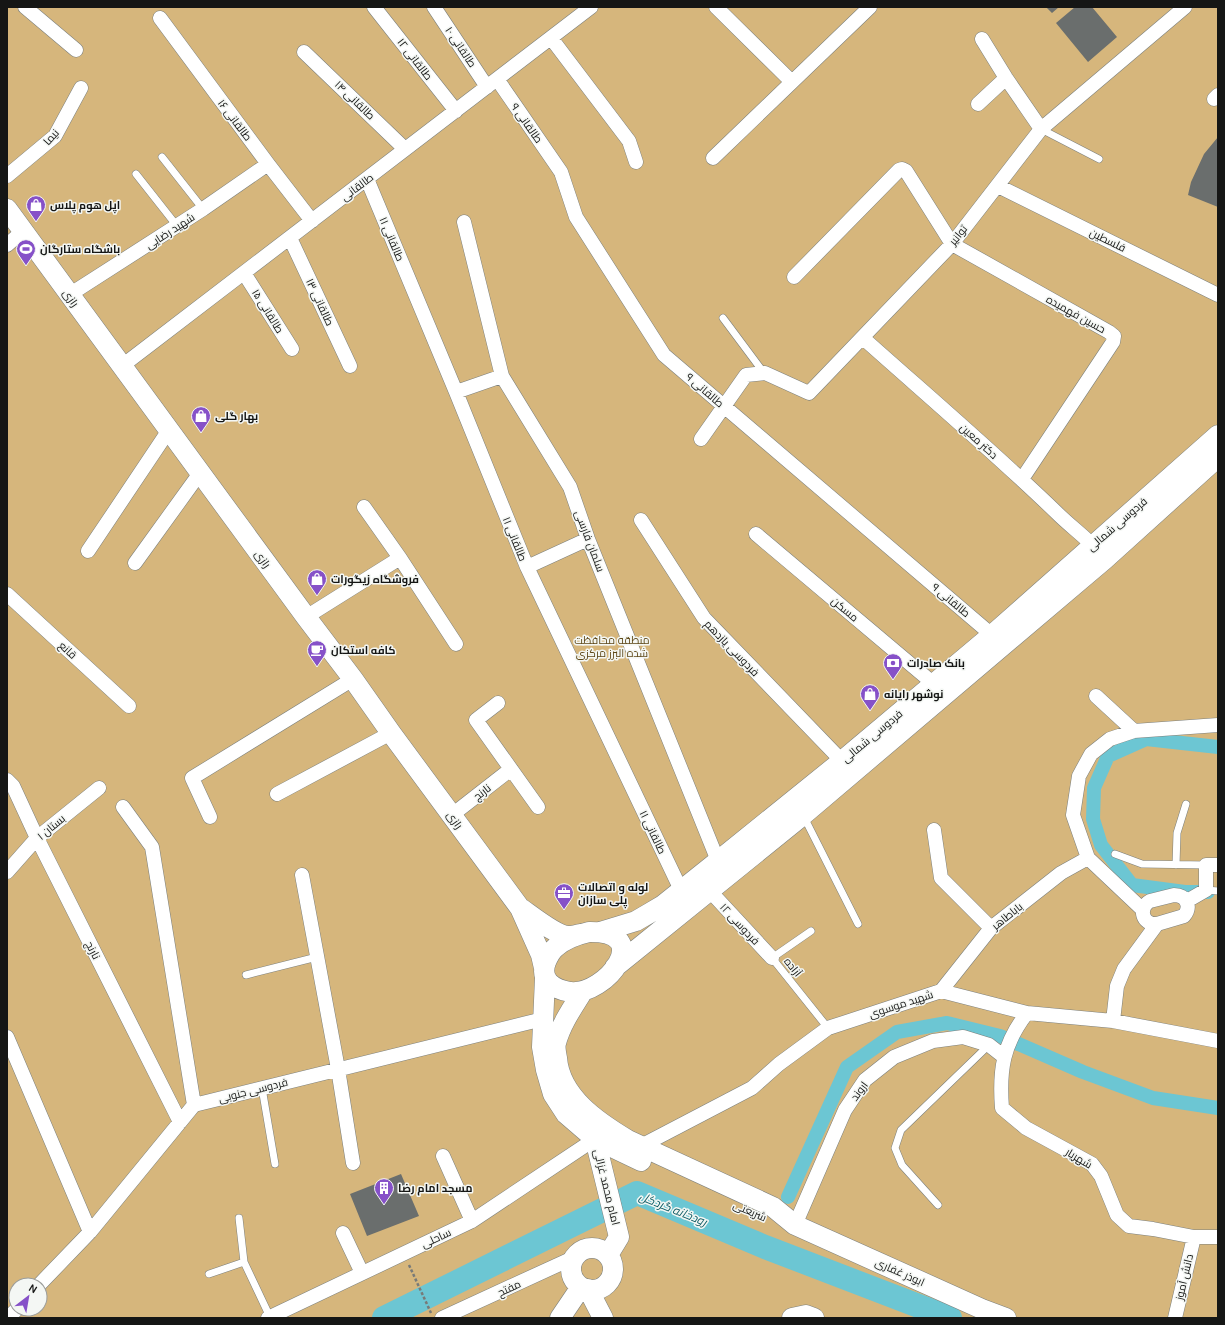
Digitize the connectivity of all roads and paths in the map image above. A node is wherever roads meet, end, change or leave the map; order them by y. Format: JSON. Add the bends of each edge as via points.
{"nodes":[{"id":1,"x":25,"y":7,"type":"edge"},
{"id":2,"x":374,"y":7,"type":"edge"},
{"id":3,"x":434,"y":7,"type":"edge"},
{"id":4,"x":716,"y":7,"type":"edge"},
{"id":5,"x":870,"y":7,"type":"edge"},
{"id":6,"x":1185,"y":7,"type":"edge"},
{"id":7,"x":582,"y":10,"type":"edge"},
{"id":8,"x":160,"y":18,"type":"dead end"},
{"id":9,"x":551,"y":38,"type":"junction"},
{"id":10,"x":982,"y":39,"type":"dead end"},
{"id":11,"x":76,"y":50,"type":"dead end"},
{"id":12,"x":304,"y":52,"type":"dead end"},
{"id":13,"x":1006,"y":78,"type":"junction"},
{"id":14,"x":792,"y":82,"type":"junction"},
{"id":15,"x":492,"y":83,"type":"junction"},
{"id":16,"x":81,"y":88,"type":"dead end"},
{"id":17,"x":978,"y":104,"type":"dead end"},
{"id":18,"x":456,"y":111,"type":"junction"},
{"id":19,"x":1041,"y":129,"type":"junction"},
{"id":20,"x":405,"y":149,"type":"junction"},
{"id":21,"x":162,"y":157,"type":"dead end"},
{"id":22,"x":713,"y":158,"type":"dead end"},
{"id":23,"x":1099,"y":159,"type":"dead end"},
{"id":24,"x":636,"y":162,"type":"dead end"},
{"id":25,"x":268,"y":164,"type":"junction"},
{"id":26,"x":136,"y":174,"type":"dead end"},
{"id":27,"x":7,"y":176,"type":"edge"},
{"id":28,"x":367,"y":179,"type":"junction"},
{"id":29,"x":998,"y":186,"type":"junction"},
{"id":30,"x":203,"y":209,"type":"junction"},
{"id":31,"x":7,"y":210,"type":"edge"},
{"id":32,"x":312,"y":221,"type":"junction"},
{"id":33,"x":464,"y":222,"type":"dead end"},
{"id":34,"x":177,"y":226,"type":"junction"},
{"id":35,"x":23,"y":231,"type":"junction"},
{"id":36,"x":290,"y":238,"type":"junction"},
{"id":37,"x":952,"y":244,"type":"junction"},
{"id":38,"x":7,"y":245,"type":"edge"},
{"id":39,"x":244,"y":273,"type":"junction"},
{"id":40,"x":794,"y":277,"type":"dead end"},
{"id":41,"x":69,"y":295,"type":"junction"},
{"id":42,"x":1218,"y":295,"type":"edge"},
{"id":43,"x":723,"y":318,"type":"dead end"},
{"id":44,"x":863,"y":338,"type":"junction"},
{"id":45,"x":292,"y":349,"type":"dead end"},
{"id":46,"x":122,"y":366,"type":"junction"},
{"id":47,"x":350,"y":366,"type":"dead end"},
{"id":48,"x":764,"y":373,"type":"junction"},
{"id":49,"x":502,"y":376,"type":"junction"},
{"id":50,"x":456,"y":392,"type":"junction"},
{"id":51,"x":724,"y":406,"type":"junction"},
{"id":52,"x":169,"y":430,"type":"junction"},
{"id":53,"x":1218,"y":434,"type":"edge"},
{"id":54,"x":700,"y":439,"type":"dead end"},
{"id":55,"x":1218,"y":457,"type":"edge"},
{"id":56,"x":200,"y":473,"type":"junction"},
{"id":57,"x":1022,"y":479,"type":"junction"},
{"id":58,"x":364,"y":507,"type":"dead end"},
{"id":59,"x":641,"y":520,"type":"dead end"},
{"id":60,"x":756,"y":534,"type":"dead end"},
{"id":61,"x":588,"y":539,"type":"junction"},
{"id":62,"x":88,"y":550,"type":"dead end"},
{"id":63,"x":1099,"y":552,"type":"junction"},
{"id":64,"x":400,"y":558,"type":"junction"},
{"id":65,"x":135,"y":563,"type":"dead end"},
{"id":66,"x":527,"y":567,"type":"junction"},
{"id":67,"x":7,"y":594,"type":"edge"},
{"id":68,"x":306,"y":618,"type":"junction"},
{"id":69,"x":992,"y":635,"type":"junction"},
{"id":70,"x":456,"y":644,"type":"dead end"},
{"id":71,"x":353,"y":679,"type":"junction"},
{"id":72,"x":934,"y":684,"type":"junction"},
{"id":73,"x":1096,"y":696,"type":"dead end"},
{"id":74,"x":498,"y":703,"type":"dead end"},
{"id":75,"x":129,"y":706,"type":"dead end"},
{"id":76,"x":1218,"y":725,"type":"edge"},
{"id":77,"x":1134,"y":730,"type":"junction"},
{"id":78,"x":391,"y":733,"type":"junction"},
{"id":79,"x":842,"y":761,"type":"junction"},
{"id":80,"x":511,"y":769,"type":"junction"},
{"id":81,"x":7,"y":780,"type":"edge"},
{"id":82,"x":99,"y":788,"type":"dead end"},
{"id":83,"x":277,"y":794,"type":"dead end"},
{"id":84,"x":1186,"y":804,"type":"dead end"},
{"id":85,"x":123,"y":807,"type":"dead end"},
{"id":86,"x":538,"y":807,"type":"dead end"},
{"id":87,"x":452,"y":815,"type":"junction"},
{"id":88,"x":803,"y":815,"type":"junction"},
{"id":89,"x":210,"y":817,"type":"dead end"},
{"id":90,"x":934,"y":830,"type":"dead end"},
{"id":91,"x":37,"y":838,"type":"junction"},
{"id":92,"x":1115,"y":854,"type":"dead end"},
{"id":93,"x":1088,"y":858,"type":"junction"},
{"id":94,"x":718,"y":862,"type":"junction"},
{"id":95,"x":1176,"y":864,"type":"junction"},
{"id":96,"x":1212,"y":865,"type":"edge"},
{"id":97,"x":7,"y":872,"type":"edge"},
{"id":98,"x":302,"y":875,"type":"dead end"},
{"id":99,"x":681,"y":890,"type":"junction"},
{"id":100,"x":709,"y":890,"type":"junction"},
{"id":101,"x":1212,"y":891,"type":"edge"},
{"id":102,"x":1187,"y":902,"type":"junction"},
{"id":103,"x":520,"y":908,"type":"junction"},
{"id":104,"x":1143,"y":910,"type":"junction"},
{"id":105,"x":858,"y":924,"type":"dead end"},
{"id":106,"x":1157,"y":924,"type":"junction"},
{"id":107,"x":991,"y":928,"type":"junction"},
{"id":108,"x":811,"y":931,"type":"dead end"},
{"id":109,"x":594,"y":932,"type":"junction"},
{"id":110,"x":317,"y":956,"type":"junction"},
{"id":111,"x":772,"y":958,"type":"junction"},
{"id":112,"x":616,"y":967,"type":"junction"},
{"id":113,"x":544,"y":973,"type":"junction"},
{"id":114,"x":246,"y":975,"type":"dead end"},
{"id":115,"x":582,"y":991,"type":"junction"},
{"id":116,"x":941,"y":991,"type":"junction"},
{"id":117,"x":1027,"y":1013,"type":"junction"},
{"id":118,"x":543,"y":1019,"type":"junction"},
{"id":119,"x":1113,"y":1021,"type":"junction"},
{"id":120,"x":828,"y":1028,"type":"junction"},
{"id":121,"x":7,"y":1037,"type":"edge"},
{"id":122,"x":1218,"y":1041,"type":"edge"},
{"id":123,"x":989,"y":1045,"type":"junction"},
{"id":124,"x":1005,"y":1052,"type":"junction"},
{"id":125,"x":338,"y":1069,"type":"junction"},
{"id":126,"x":262,"y":1088,"type":"junction"},
{"id":127,"x":194,"y":1105,"type":"junction"},
{"id":128,"x":180,"y":1122,"type":"junction"},
{"id":129,"x":595,"y":1139,"type":"junction"},
{"id":130,"x":641,"y":1146,"type":"junction"},
{"id":131,"x":443,"y":1156,"type":"dead end"},
{"id":132,"x":353,"y":1163,"type":"dead end"},
{"id":133,"x":275,"y":1164,"type":"dead end"},
{"id":134,"x":938,"y":1205,"type":"dead end"},
{"id":135,"x":239,"y":1218,"type":"dead end"},
{"id":136,"x":472,"y":1221,"type":"junction"},
{"id":137,"x":795,"y":1225,"type":"junction"},
{"id":138,"x":90,"y":1232,"type":"junction"},
{"id":139,"x":343,"y":1234,"type":"dead end"},
{"id":140,"x":1194,"y":1237,"type":"junction"},
{"id":141,"x":1218,"y":1237,"type":"edge"},
{"id":142,"x":404,"y":1253,"type":"junction"},
{"id":143,"x":608,"y":1255,"type":"junction"},
{"id":144,"x":575,"y":1257,"type":"junction"},
{"id":145,"x":244,"y":1262,"type":"junction"},
{"id":146,"x":362,"y":1273,"type":"junction"},
{"id":147,"x":209,"y":1274,"type":"dead end"},
{"id":148,"x":48,"y":1277,"type":"edge"},
{"id":149,"x":584,"y":1288,"type":"junction"},
{"id":150,"x":269,"y":1318,"type":"edge"},
{"id":151,"x":433,"y":1318,"type":"edge"},
{"id":152,"x":442,"y":1318,"type":"edge"},
{"id":153,"x":560,"y":1318,"type":"edge"},
{"id":154,"x":603,"y":1318,"type":"edge"},
{"id":155,"x":792,"y":1318,"type":"edge"},
{"id":156,"x":814,"y":1318,"type":"edge"},
{"id":157,"x":1006,"y":1318,"type":"edge"},
{"id":158,"x":1175,"y":1318,"type":"edge"}],
"edges":[{"from":1,"to":11,"type":"street"},
{"from":2,"to":18,"type":"street","name":"طالقانی ۱۲"},
{"from":3,"to":15,"type":"street","name":"طالقانی ۱۰"},
{"from":4,"to":14,"type":"street"},
{"from":5,"to":14,"type":"street"},
{"from":6,"to":19,"type":"street","name":"توانیر"},
{"from":7,"to":9,"type":"street","name":"طالقانی"},
{"from":8,"to":25,"type":"street","name":"طالقانی ۱۶"},
{"from":9,"to":15,"type":"street","name":"طالقانی"},
{"from":9,"to":24,"type":"street","via":[[629,141]]},
{"from":10,"to":13,"type":"street"},
{"from":12,"to":20,"type":"street","name":"طالقانی ۱۴"},
{"from":13,"to":17,"type":"street"},
{"from":13,"to":19,"type":"street"},
{"from":14,"to":22,"type":"street"},
{"from":15,"to":18,"type":"street","name":"طالقانی"},
{"from":15,"to":51,"type":"street","name":"طالقانی ۹","via":[[561,172],[576,217],[664,355]]},
{"from":16,"to":27,"type":"street","name":"نیما","via":[[55,136]]},
{"from":18,"to":20,"type":"street","name":"طالقانی"},
{"from":19,"to":23,"type":"lane"},
{"from":19,"to":29,"type":"street","name":"توانیر"},
{"from":20,"to":28,"type":"street","name":"طالقانی"},
{"from":21,"to":30,"type":"lane"},
{"from":25,"to":30,"type":"street","name":"شهید رضایی"},
{"from":25,"to":32,"type":"street","name":"طالقانی ۱۶"},
{"from":26,"to":34,"type":"lane"},
{"from":28,"to":32,"type":"street","name":"طالقانی"},
{"from":28,"to":50,"type":"street","name":"طالقانی ۱۱"},
{"from":29,"to":37,"type":"street","name":"توانیر"},
{"from":29,"to":42,"type":"street","name":"فلسطین"},
{"from":30,"to":34,"type":"street","name":"شهید رضایی"},
{"from":31,"to":35,"type":"street","name":"رازی"},
{"from":32,"to":36,"type":"street","name":"طالقانی"},
{"from":33,"to":49,"type":"street","name":"سلمان فارسی"},
{"from":34,"to":41,"type":"street","name":"شهید رضایی"},
{"from":35,"to":38,"type":"street"},
{"from":35,"to":41,"type":"street","name":"رازی"},
{"from":36,"to":39,"type":"street","name":"طالقانی"},
{"from":36,"to":47,"type":"street","name":"طالقانی ۱۳"},
{"from":37,"to":40,"type":"street","via":[[906,171],[902,169]]},
{"from":37,"to":44,"type":"street","name":"توانیر"},
{"from":37,"to":57,"type":"street","name":"حسین فهمیده","via":[[1114,336],[1113,342]]},
{"from":39,"to":45,"type":"street","name":"طالقانی ۱۵"},
{"from":39,"to":46,"type":"street","name":"طالقانی"},
{"from":41,"to":46,"type":"street","name":"رازی"},
{"from":43,"to":48,"type":"lane"},
{"from":44,"to":48,"type":"street","name":"توانیر","via":[[809,393]]},
{"from":44,"to":57,"type":"street","name":"دکتر معین"},
{"from":46,"to":52,"type":"street","name":"رازی"},
{"from":48,"to":51,"type":"street","via":[[746,375]]},
{"from":49,"to":50,"type":"street"},
{"from":49,"to":61,"type":"street","name":"سلمان فارسی","via":[[570,486]]},
{"from":50,"to":66,"type":"street","name":"طالقانی ۱۱"},
{"from":51,"to":54,"type":"street"},
{"from":51,"to":69,"type":"street","name":"طالقانی ۹"},
{"from":52,"to":56,"type":"street","name":"رازی"},
{"from":52,"to":62,"type":"street"},
{"from":53,"to":63,"type":"street","name":"فردوسی شمالی"},
{"from":55,"to":63,"type":"street","name":"فردوسی شمالی"},
{"from":56,"to":65,"type":"street"},
{"from":56,"to":68,"type":"street","name":"رازی"},
{"from":57,"to":63,"type":"street","name":"دکتر معین"},
{"from":58,"to":64,"type":"street"},
{"from":59,"to":79,"type":"street","name":"فردوسی یازدهم","via":[[704,618]]},
{"from":60,"to":72,"type":"street","name":"مسکن"},
{"from":61,"to":66,"type":"street"},
{"from":61,"to":94,"type":"street","name":"سلمان فارسی"},
{"from":63,"to":69,"type":"street","name":"فردوسی شمالی"},
{"from":63,"to":88,"type":"street","name":"فردوسی شمالی"},
{"from":64,"to":68,"type":"street"},
{"from":64,"to":70,"type":"street"},
{"from":66,"to":99,"type":"street","name":"طالقانی ۱۱"},
{"from":67,"to":75,"type":"street","name":"قانع"},
{"from":68,"to":71,"type":"street","name":"رازی"},
{"from":69,"to":72,"type":"street","name":"فردوسی شمالی"},
{"from":71,"to":78,"type":"street","name":"رازی"},
{"from":71,"to":89,"type":"street","via":[[192,778]]},
{"from":72,"to":79,"type":"street","name":"فردوسی شمالی"},
{"from":73,"to":77,"type":"street"},
{"from":74,"to":80,"type":"street","via":[[476,720]]},
{"from":76,"to":77,"type":"street"},
{"from":77,"to":93,"type":"street","via":[[1110,739],[1091,754],[1079,776],[1073,815]]},
{"from":78,"to":83,"type":"street"},
{"from":78,"to":87,"type":"street","name":"رازی"},
{"from":79,"to":94,"type":"street","name":"فردوسی شمالی"},
{"from":80,"to":86,"type":"street"},
{"from":80,"to":87,"type":"street","name":"نارنج"},
{"from":81,"to":91,"type":"street","name":"نارنج","via":[[13,786]]},
{"from":82,"to":91,"type":"street","name":"بستان ۱"},
{"from":84,"to":95,"type":"lane","via":[[1177,833]]},
{"from":85,"to":127,"type":"street","via":[[152,847]]},
{"from":87,"to":103,"type":"street","name":"رازی"},
{"from":88,"to":100,"type":"street","name":"فردوسی شمالی"},
{"from":88,"to":105,"type":"lane"},
{"from":90,"to":107,"type":"street","via":[[941,878]]},
{"from":91,"to":97,"type":"street","name":"بستان ۱"},
{"from":91,"to":128,"type":"street","name":"نارنج"},
{"from":92,"to":95,"type":"lane","via":[[1142,864]]},
{"from":93,"to":104,"type":"street"},
{"from":93,"to":107,"type":"street","name":"باباطاهر","via":[[1061,873]]},
{"from":94,"to":99,"type":"street","name":"فردوسی شمالی"},
{"from":95,"to":96,"type":"lane"},
{"from":96,"to":101,"type":"street"},
{"from":98,"to":110,"type":"street"},
{"from":99,"to":109,"type":"street","name":"فردوسی شمالی","via":[[663,905],[636,921]]},
{"from":100,"to":111,"type":"street","name":"فردوسی ۱۲"},
{"from":100,"to":112,"type":"street","name":"فردوسی شمالی"},
{"from":101,"to":102,"type":"street"},
{"from":102,"to":104,"type":"street","via":[[1182,896],[1174,895],[1150,901]]},
{"from":102,"to":106,"type":"street","via":[[1188,909],[1184,916]]},
{"from":103,"to":109,"type":"street","via":[[543,924],[568,936]]},
{"from":103,"to":113,"type":"street","via":[[541,955]]},
{"from":104,"to":106,"type":"street","via":[[1142,914],[1146,920]]},
{"from":106,"to":119,"type":"street","via":[[1124,969],[1117,986]]},
{"from":107,"to":116,"type":"street","name":"باباطاهر"},
{"from":108,"to":111,"type":"lane","name":"آزاده"},
{"from":109,"to":112,"type":"street","via":[[611,935],[619,940],[622,947],[621,957]]},
{"from":109,"to":113,"type":"street","via":[[576,935],[554,948],[548,956]]},
{"from":110,"to":114,"type":"lane"},
{"from":110,"to":125,"type":"street"},
{"from":111,"to":120,"type":"lane","name":"آزاده"},
{"from":112,"to":115,"type":"street","via":[[598,984]]},
{"from":113,"to":115,"type":"street","via":[[553,986],[562,991]]},
{"from":113,"to":118,"type":"street","name":"شریعتی"},
{"from":115,"to":130,"type":"street","name":"شریعتی","via":[[563,1024],[556,1044],[557,1063],[562,1081],[587,1112],[611,1130]]},
{"from":116,"to":117,"type":"street","name":"شهید موسوی"},
{"from":116,"to":120,"type":"street","name":"شهید موسوی"},
{"from":117,"to":119,"type":"street","name":"شهید موسوی"},
{"from":117,"to":124,"type":"street","via":[[1017,1025]]},
{"from":118,"to":125,"type":"street","name":"فردوسی جنوبی"},
{"from":118,"to":129,"type":"street","name":"شریعتی","via":[[542,1047],[553,1094],[566,1114]]},
{"from":119,"to":122,"type":"street","name":"شهید موسوی"},
{"from":120,"to":130,"type":"street","name":"شهید موسوی","via":[[779,1064],[752,1088]]},
{"from":121,"to":138,"type":"street"},
{"from":123,"to":124,"type":"street","name":"اروند"},
{"from":123,"to":134,"type":"lane","via":[[901,1130],[895,1148],[902,1165]]},
{"from":123,"to":137,"type":"street","name":"اروند","via":[[963,1037],[934,1041],[894,1057],[866,1080],[844,1110]]},
{"from":124,"to":140,"type":"street","name":"شهریار","via":[[1000,1086],[1002,1108],[1026,1128],[1092,1164],[1102,1176],[1117,1215],[1129,1226],[1153,1228]]},
{"from":125,"to":126,"type":"street","name":"فردوسی جنوبی"},
{"from":125,"to":132,"type":"street"},
{"from":126,"to":127,"type":"street","name":"فردوسی جنوبی"},
{"from":126,"to":133,"type":"lane"},
{"from":127,"to":128,"type":"street"},
{"from":128,"to":138,"type":"street"},
{"from":129,"to":136,"type":"street","name":"ساحلی"},
{"from":129,"to":137,"type":"street","name":"شریعتی","via":[[767,1220]]},
{"from":129,"to":143,"type":"street","name":"امام محمد غزالی","via":[[619,1237]]},
{"from":130,"to":137,"type":"street","name":"شریعتی","via":[[773,1207]]},
{"from":131,"to":136,"type":"street"},
{"from":135,"to":145,"type":"lane"},
{"from":136,"to":142,"type":"street","name":"ساحلی"},
{"from":137,"to":157,"type":"street","name":"ابوذر غفاری"},
{"from":138,"to":148,"type":"street"},
{"from":139,"to":146,"type":"street"},
{"from":140,"to":141,"type":"street","name":"شهریار"},
{"from":140,"to":158,"type":"street","name":"دانش آموز"},
{"from":142,"to":146,"type":"street","name":"ساحلی"},
{"from":142,"to":151,"type":"path"},
{"from":143,"to":144,"type":"street","via":[[594,1248],[580,1252]]},
{"from":143,"to":149,"type":"street","via":[[613,1269],[608,1283],[594,1290]]},
{"from":144,"to":149,"type":"street","via":[[572,1264],[573,1277],[576,1283]]},
{"from":144,"to":152,"type":"street","name":"مفتح"},
{"from":145,"to":147,"type":"lane"},
{"from":145,"to":150,"type":"lane"},
{"from":146,"to":150,"type":"street","name":"ساحلی"},
{"from":149,"to":153,"type":"street"},
{"from":149,"to":154,"type":"street"},
{"from":155,"to":156,"type":"street","via":[[806,1315]]}]}
